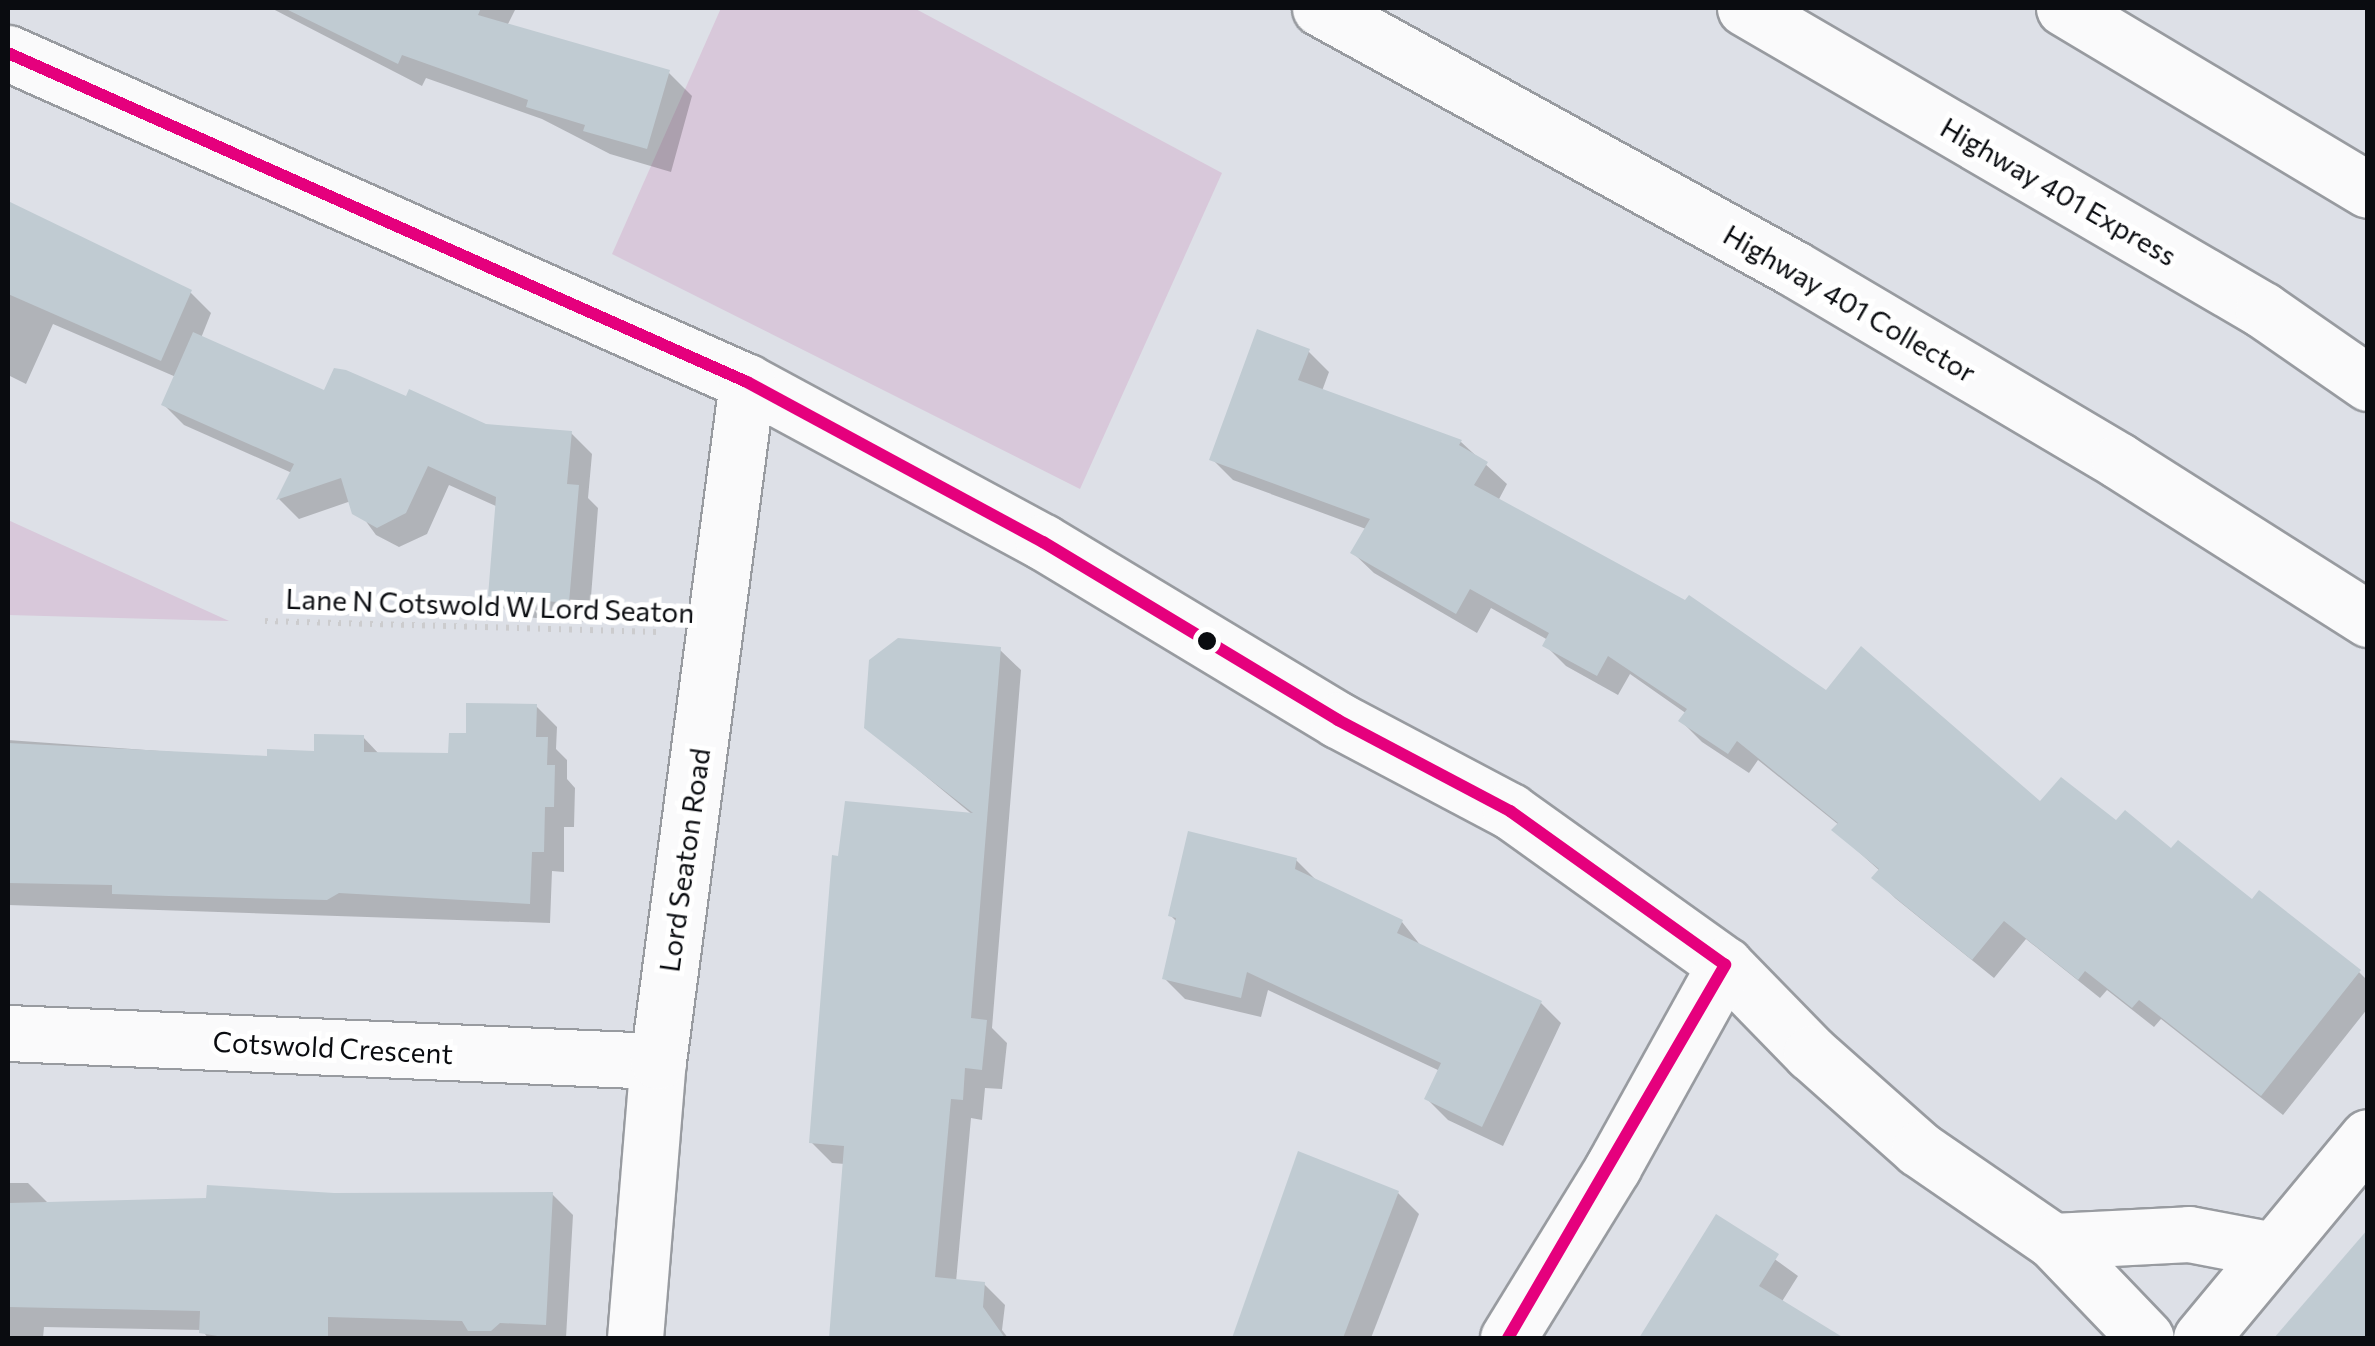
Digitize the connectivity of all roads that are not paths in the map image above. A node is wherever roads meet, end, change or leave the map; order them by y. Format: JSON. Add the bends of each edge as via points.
{"nodes":[{"id":1,"x":1320,"y":8,"type":"edge"},
{"id":2,"x":1745,"y":8,"type":"edge"},
{"id":3,"x":2064,"y":8,"type":"edge"},
{"id":4,"x":8,"y":53,"type":"edge"},
{"id":5,"x":2368,"y":190,"type":"edge"},
{"id":6,"x":747,"y":382,"type":"junction"},
{"id":7,"x":2368,"y":383,"type":"edge"},
{"id":8,"x":2368,"y":619,"type":"edge"},
{"id":9,"x":1725,"y":964,"type":"junction"},
{"id":10,"x":8,"y":1033,"type":"edge"},
{"id":11,"x":658,"y":1061,"type":"junction"},
{"id":12,"x":2368,"y":1137,"type":"edge"},
{"id":13,"x":2053,"y":1241,"type":"junction"},
{"id":14,"x":2273,"y":1250,"type":"junction"},
{"id":15,"x":635,"y":1338,"type":"edge"},
{"id":16,"x":1508,"y":1338,"type":"edge"},
{"id":17,"x":2146,"y":1338,"type":"edge"},
{"id":18,"x":2200,"y":1338,"type":"edge"}],
"edges":[{"from":1,"to":8,"type":"main road","name":"Highway 401 Collector","via":[[1793,268],[2119,461]]},
{"from":2,"to":7,"type":"main road","name":"Highway 401 Express","via":[[2263,310]]},
{"from":3,"to":5,"type":"main road"},
{"from":4,"to":6,"type":"main road"},
{"from":6,"to":9,"type":"main road","via":[[1043,542],[1338,720],[1510,811]]},
{"from":6,"to":11,"type":"main road","name":"Lord Seaton Road"},
{"from":9,"to":13,"type":"main road","via":[[1918,1149]]},
{"from":9,"to":16,"type":"main road","via":[[1613,1168]]},
{"from":10,"to":11,"type":"main road","name":"Cotswold Crescent"},
{"from":11,"to":15,"type":"main road","name":"Lord Seaton Road"},
{"from":12,"to":14,"type":"main road"},
{"from":13,"to":14,"type":"main road","via":[[2189,1234]]},
{"from":13,"to":17,"type":"main road"},
{"from":14,"to":18,"type":"main road"}]}
